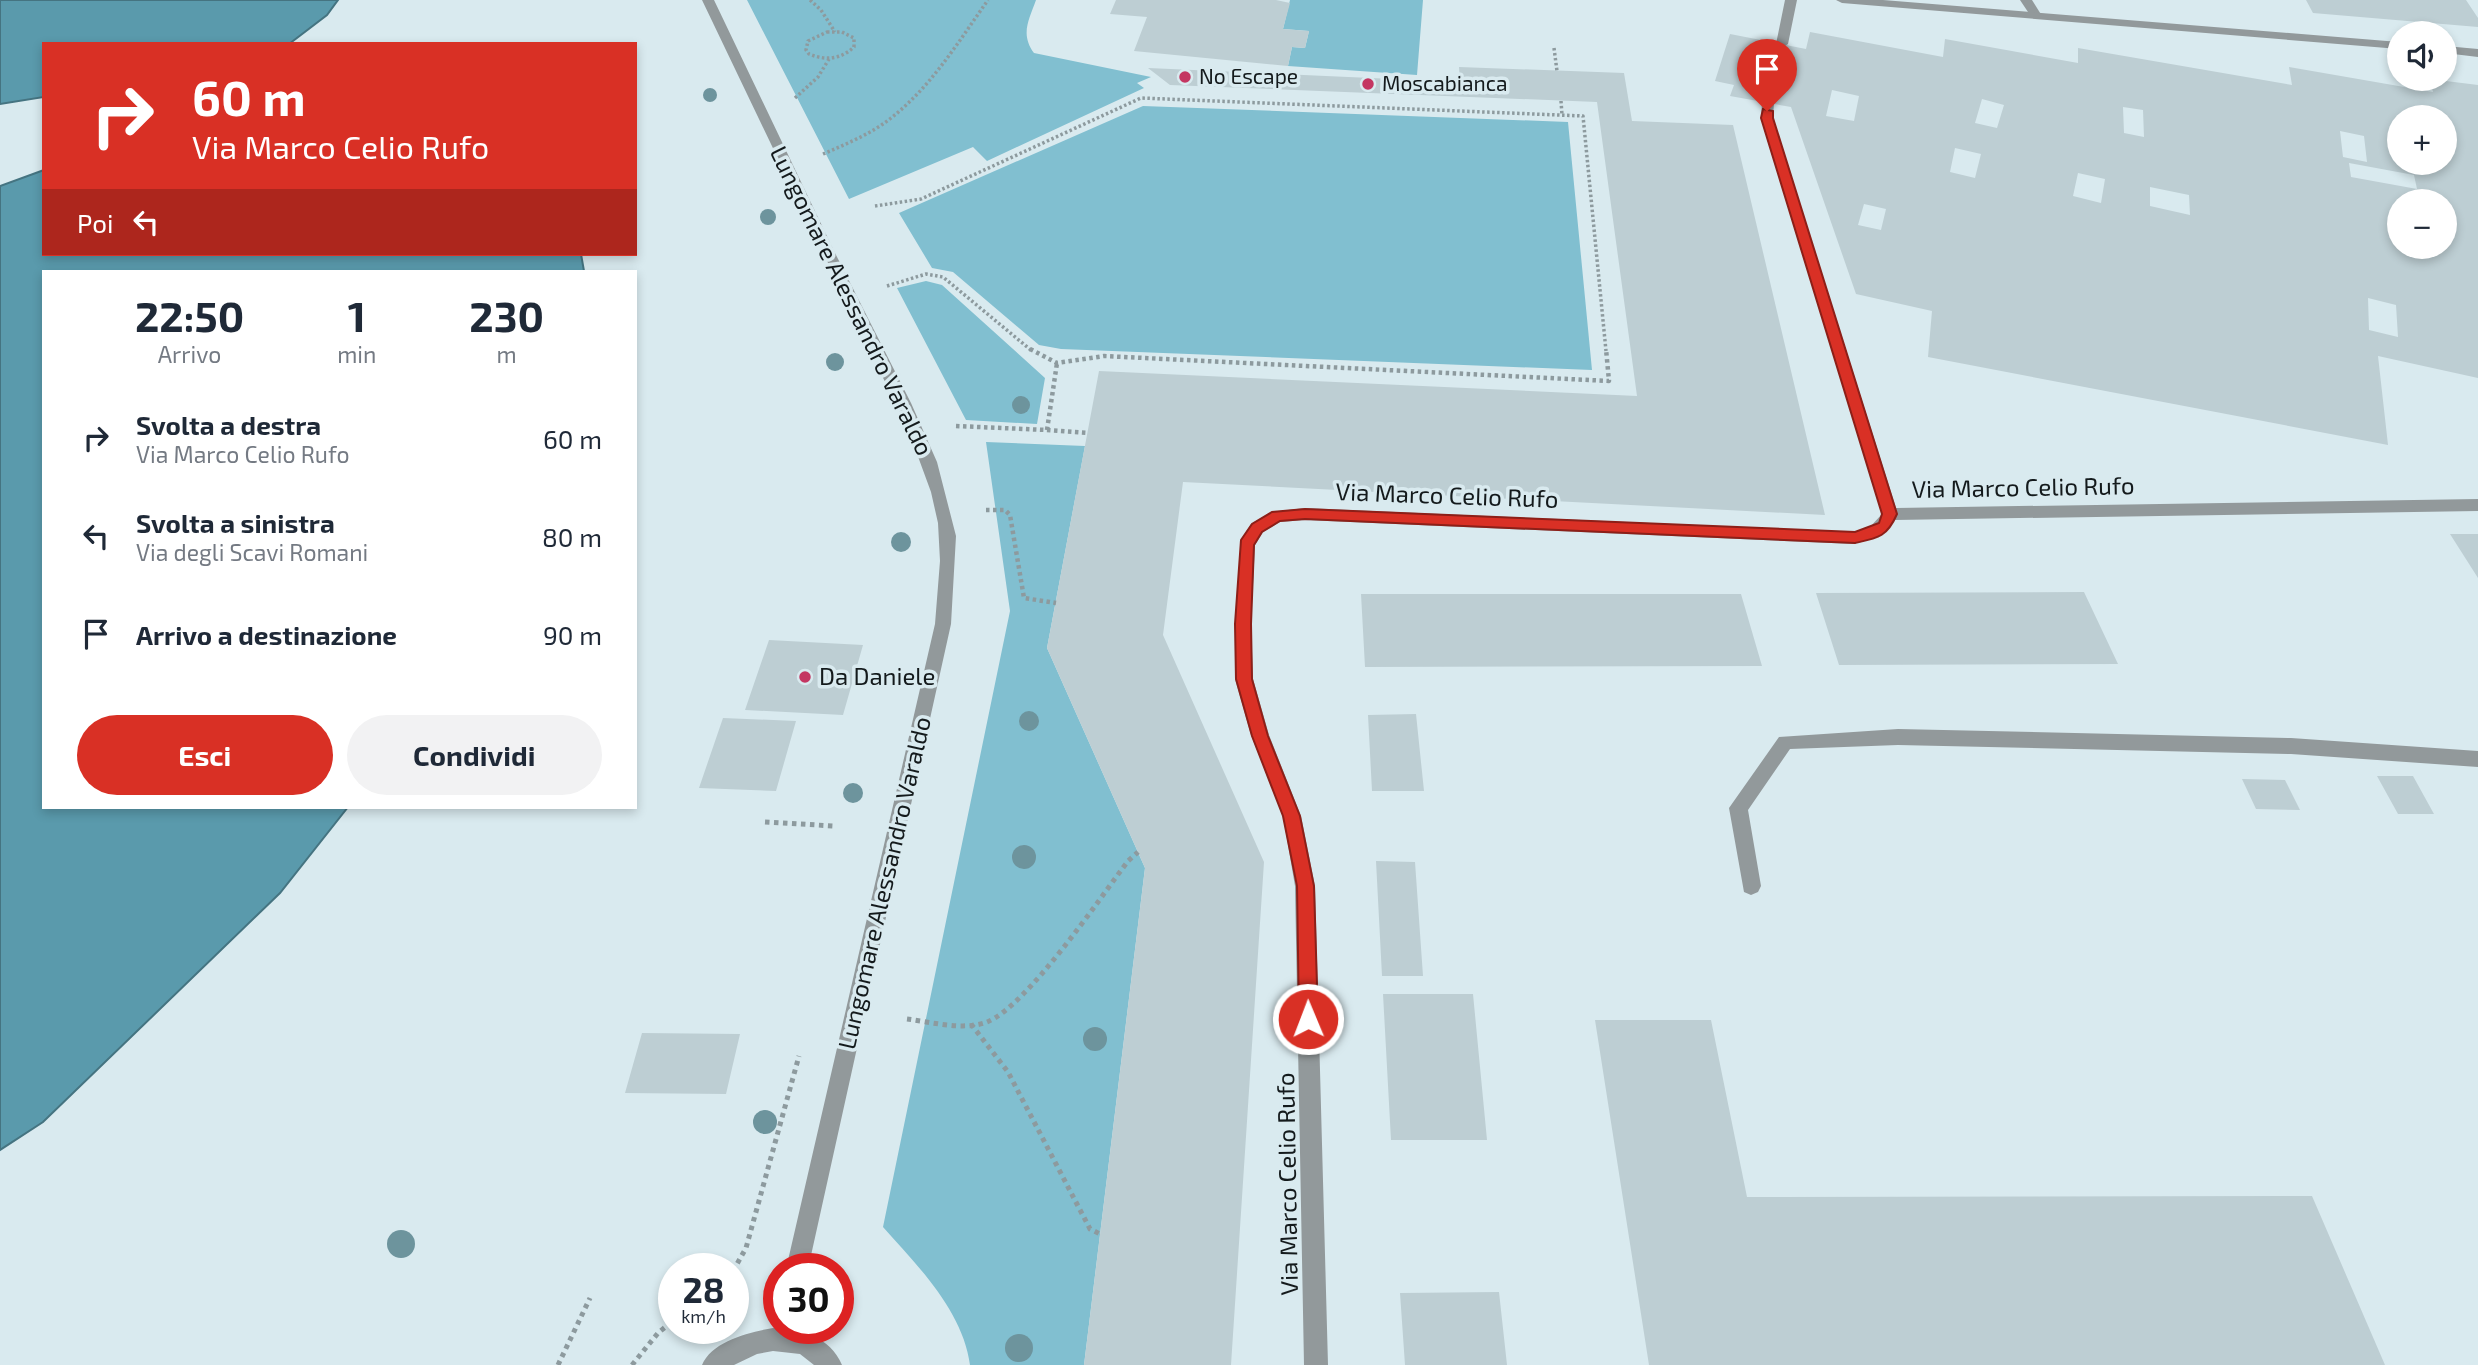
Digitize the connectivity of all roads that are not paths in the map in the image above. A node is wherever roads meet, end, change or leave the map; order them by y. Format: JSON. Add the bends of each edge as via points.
{"nodes":[{"id":1,"x":708,"y":0,"type":"edge"},
{"id":2,"x":1791,"y":0,"type":"edge"},
{"id":3,"x":1842,"y":0,"type":"edge"},
{"id":4,"x":2026,"y":0,"type":"edge"},
{"id":5,"x":2036,"y":16,"type":"junction"},
{"id":6,"x":1783,"y":44,"type":"tunnel mouth"},
{"id":7,"x":2387,"y":45,"type":"edge"},
{"id":8,"x":2457,"y":51,"type":"edge"},
{"id":9,"x":2478,"y":53,"type":"edge"},
{"id":10,"x":1768,"y":103,"type":"tunnel mouth"},
{"id":11,"x":2478,"y":505,"type":"edge"},
{"id":12,"x":1890,"y":514,"type":"junction"},
{"id":13,"x":2478,"y":759,"type":"edge"},
{"id":14,"x":1751,"y":886,"type":"dead end"},
{"id":15,"x":801,"y":1253,"type":"edge"},
{"id":16,"x":763,"y":1339,"type":"edge"},
{"id":17,"x":804,"y":1344,"type":"edge"},
{"id":18,"x":714,"y":1365,"type":"edge"},
{"id":19,"x":830,"y":1365,"type":"edge"},
{"id":20,"x":1316,"y":1365,"type":"edge"}],
"edges":[{"from":1,"to":15,"type":"street","name":"Lungomare Alessandro Varaldo","via":[[919,437],[947,527],[943,624]]},
{"from":2,"to":6,"type":"street"},
{"from":3,"to":5,"type":"street"},
{"from":4,"to":5,"type":"street"},
{"from":5,"to":7,"type":"street"},
{"from":8,"to":9,"type":"street"},
{"from":10,"to":12,"type":"street","via":[[1767,118]]},
{"from":11,"to":12,"type":"street","name":"Via Marco Celio Rufo"},
{"from":12,"to":20,"type":"street","name":"Via Marco Celio Rufo","via":[[1884,526],[1855,538],[1305,514],[1277,516],[1257,528],[1247,544],[1244,679],[1260,736],[1292,816],[1306,886]]},
{"from":13,"to":14,"type":"street","via":[[2263,746],[1898,737],[1785,742],[1738,808]]},
{"from":16,"to":18,"type":"street"},
{"from":17,"to":19,"type":"street"}]}
